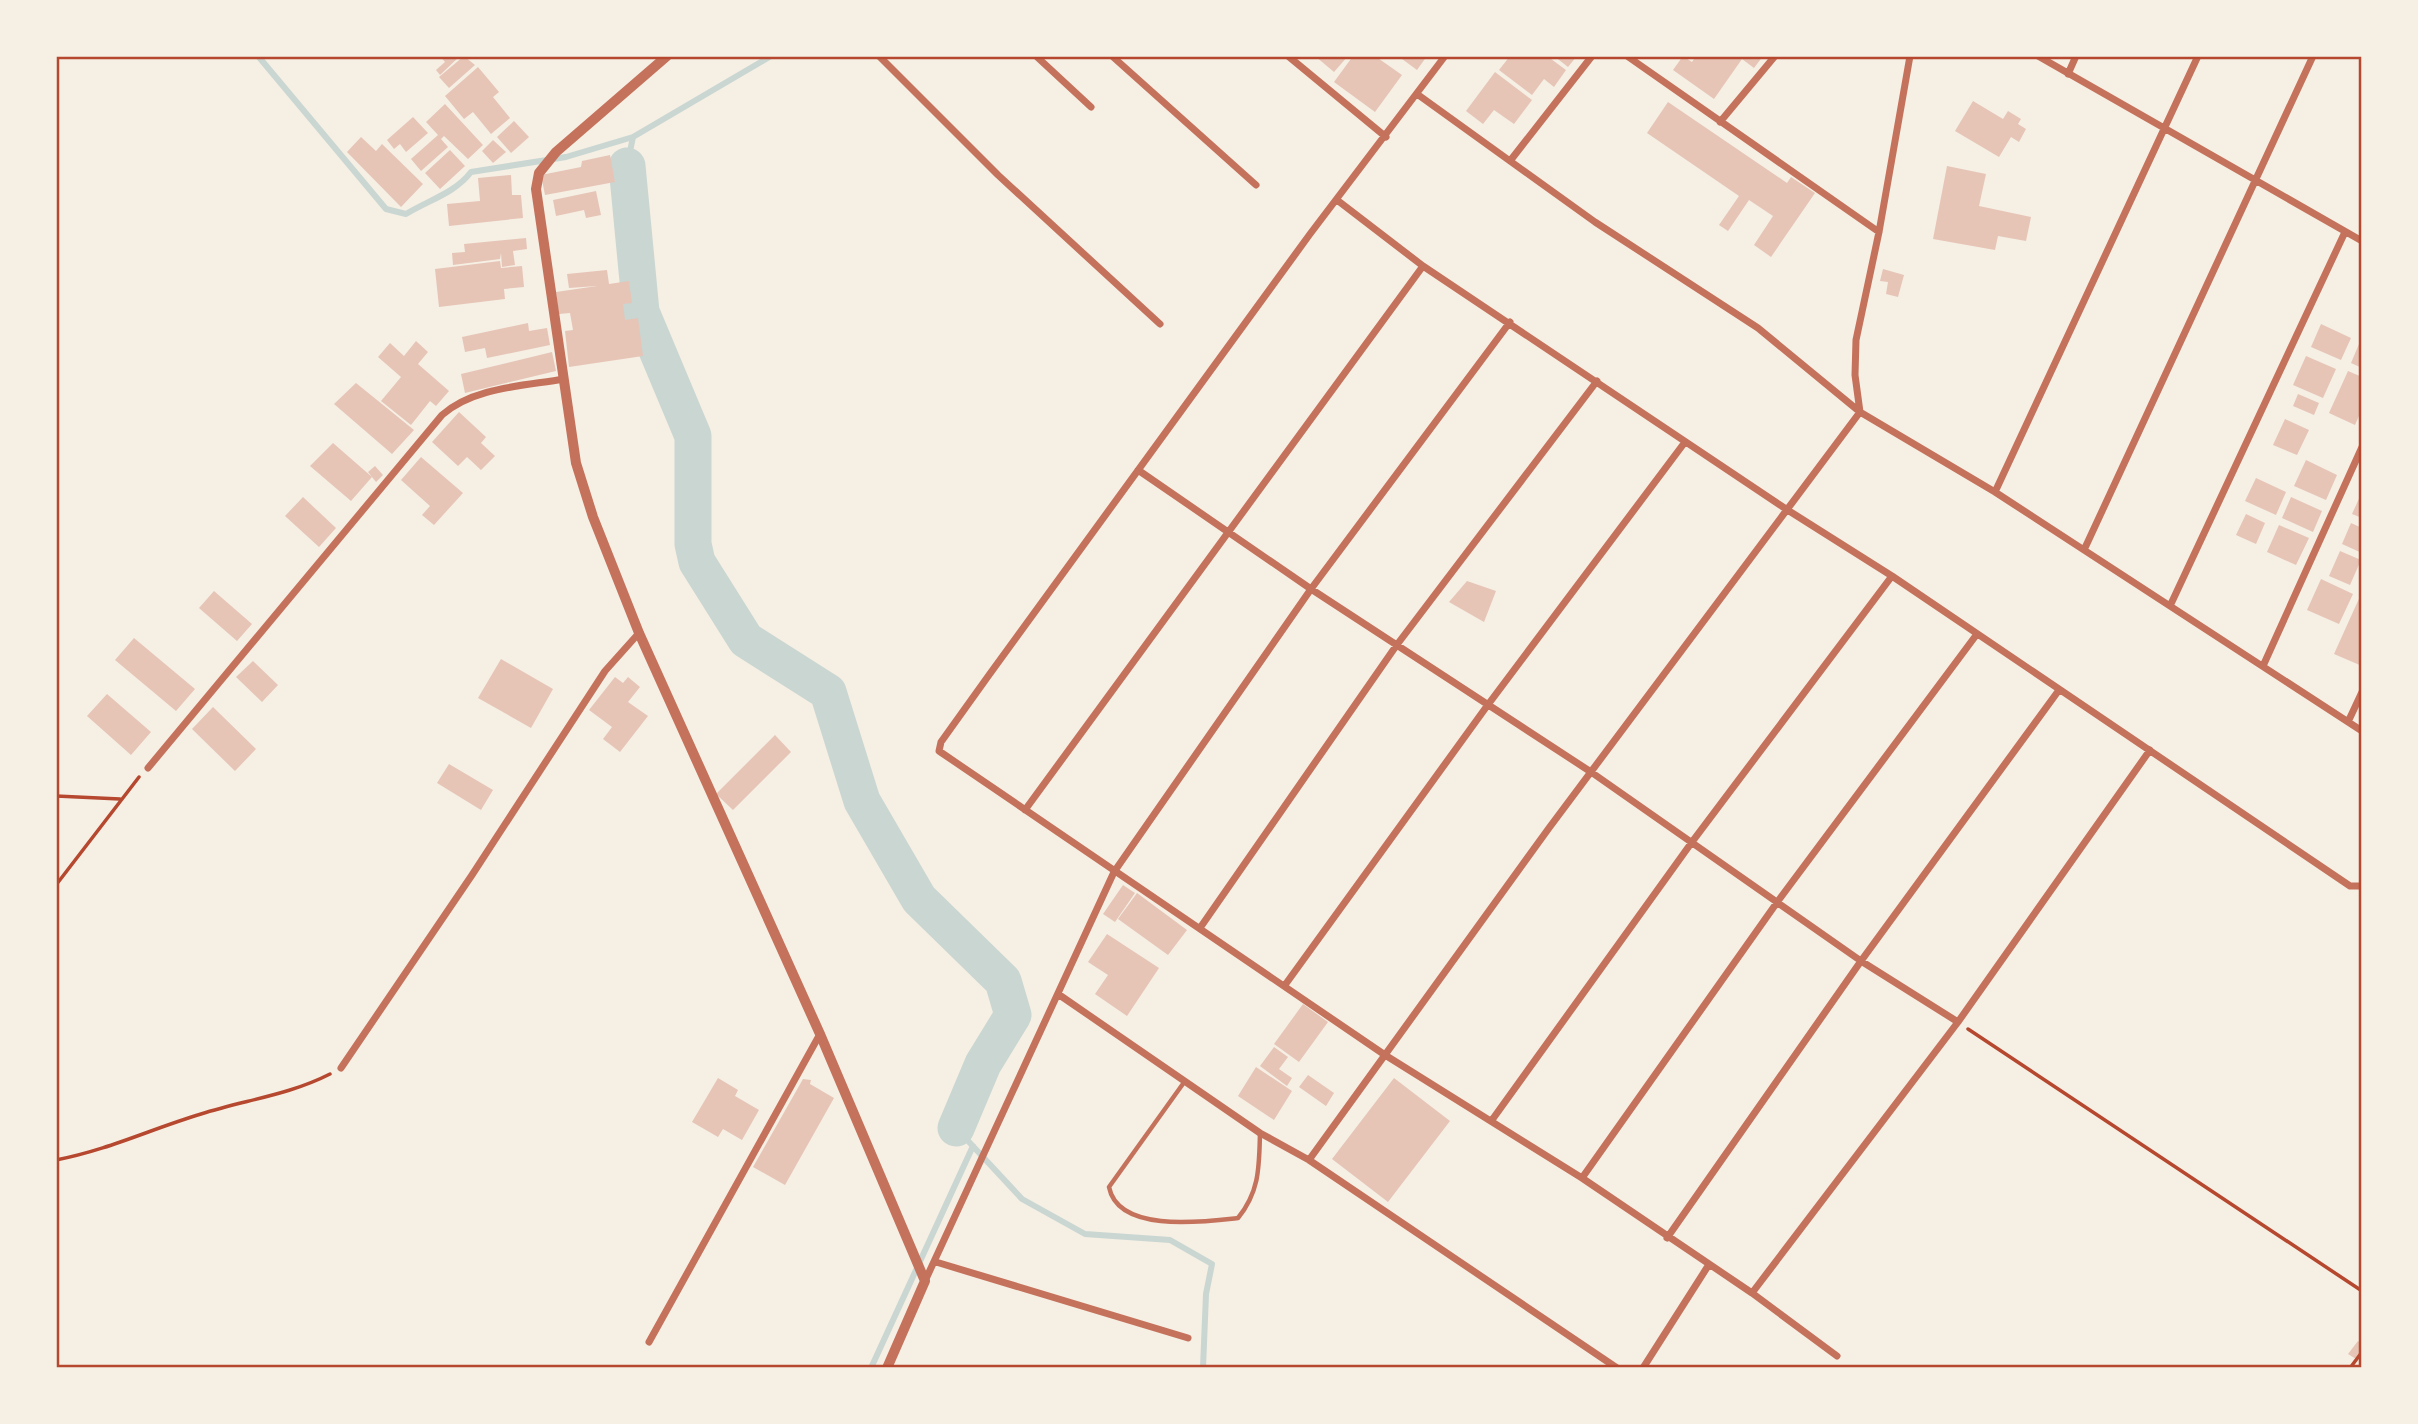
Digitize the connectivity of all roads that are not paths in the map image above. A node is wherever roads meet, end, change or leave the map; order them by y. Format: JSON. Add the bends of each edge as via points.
{"nodes":[{"id":1,"x":667,"y":56,"type":"edge"},
{"id":2,"x":879,"y":56,"type":"edge"},
{"id":3,"x":1036,"y":56,"type":"edge"},
{"id":4,"x":1112,"y":56,"type":"edge"},
{"id":5,"x":1288,"y":56,"type":"edge"},
{"id":6,"x":1444,"y":56,"type":"edge"},
{"id":7,"x":1592,"y":56,"type":"edge"},
{"id":8,"x":1627,"y":56,"type":"edge"},
{"id":9,"x":1775,"y":56,"type":"edge"},
{"id":10,"x":1910,"y":56,"type":"edge"},
{"id":11,"x":2038,"y":56,"type":"edge"},
{"id":12,"x":2076,"y":56,"type":"edge"},
{"id":13,"x":2198,"y":56,"type":"edge"},
{"id":14,"x":2313,"y":56,"type":"edge"},
{"id":15,"x":2068,"y":74,"type":"junction"},
{"id":16,"x":1417,"y":94,"type":"junction"},
{"id":17,"x":1091,"y":107,"type":"dead end"},
{"id":18,"x":1720,"y":122,"type":"junction"},
{"id":19,"x":2165,"y":130,"type":"junction"},
{"id":20,"x":1386,"y":137,"type":"junction"},
{"id":21,"x":1510,"y":161,"type":"junction"},
{"id":22,"x":2257,"y":180,"type":"junction"},
{"id":23,"x":1256,"y":185,"type":"dead end"},
{"id":24,"x":1337,"y":200,"type":"junction"},
{"id":25,"x":1879,"y":232,"type":"junction"},
{"id":26,"x":2345,"y":232,"type":"junction"},
{"id":27,"x":2362,"y":241,"type":"edge"},
{"id":28,"x":1423,"y":266,"type":"junction"},
{"id":29,"x":1510,"y":322,"type":"junction"},
{"id":30,"x":1160,"y":324,"type":"dead end"},
{"id":31,"x":564,"y":379,"type":"junction"},
{"id":32,"x":1597,"y":381,"type":"junction"},
{"id":33,"x":1860,"y":412,"type":"junction"},
{"id":34,"x":1685,"y":442,"type":"junction"},
{"id":35,"x":2362,"y":447,"type":"edge"},
{"id":36,"x":1138,"y":470,"type":"junction"},
{"id":37,"x":1996,"y":492,"type":"junction"},
{"id":38,"x":1786,"y":509,"type":"junction"},
{"id":39,"x":1230,"y":531,"type":"junction"},
{"id":40,"x":2084,"y":550,"type":"junction"},
{"id":41,"x":1892,"y":576,"type":"junction"},
{"id":42,"x":1311,"y":589,"type":"junction"},
{"id":43,"x":2170,"y":606,"type":"junction"},
{"id":44,"x":639,"y":633,"type":"junction"},
{"id":45,"x":1977,"y":634,"type":"junction"},
{"id":46,"x":1396,"y":646,"type":"junction"},
{"id":47,"x":2263,"y":666,"type":"junction"},
{"id":48,"x":2059,"y":690,"type":"junction"},
{"id":49,"x":2362,"y":692,"type":"edge"},
{"id":50,"x":1487,"y":706,"type":"junction"},
{"id":51,"x":2348,"y":722,"type":"junction"},
{"id":52,"x":2362,"y":731,"type":"edge"},
{"id":53,"x":2150,"y":750,"type":"junction"},
{"id":54,"x":148,"y":768,"type":"road end"},
{"id":55,"x":1591,"y":772,"type":"junction"},
{"id":56,"x":1025,"y":810,"type":"junction"},
{"id":57,"x":1692,"y":842,"type":"junction"},
{"id":58,"x":1114,"y":872,"type":"junction"},
{"id":59,"x":2362,"y":886,"type":"edge"},
{"id":60,"x":1778,"y":901,"type":"junction"},
{"id":61,"x":1200,"y":928,"type":"junction"},
{"id":62,"x":1861,"y":961,"type":"junction"},
{"id":63,"x":1285,"y":985,"type":"junction"},
{"id":64,"x":1058,"y":994,"type":"junction"},
{"id":65,"x":1958,"y":1022,"type":"junction"},
{"id":66,"x":820,"y":1034,"type":"junction"},
{"id":67,"x":1385,"y":1055,"type":"junction"},
{"id":68,"x":341,"y":1068,"type":"road end"},
{"id":69,"x":1185,"y":1080,"type":"junction"},
{"id":70,"x":1492,"y":1119,"type":"junction"},
{"id":71,"x":1260,"y":1133,"type":"junction"},
{"id":72,"x":1309,"y":1160,"type":"junction"},
{"id":73,"x":1582,"y":1178,"type":"junction"},
{"id":74,"x":1667,"y":1238,"type":"junction"},
{"id":75,"x":936,"y":1262,"type":"junction"},
{"id":76,"x":1708,"y":1266,"type":"junction"},
{"id":77,"x":925,"y":1281,"type":"junction"},
{"id":78,"x":1752,"y":1293,"type":"junction"},
{"id":79,"x":1188,"y":1338,"type":"dead end"},
{"id":80,"x":649,"y":1342,"type":"dead end"},
{"id":81,"x":1837,"y":1356,"type":"dead end"},
{"id":82,"x":887,"y":1368,"type":"edge"},
{"id":83,"x":1617,"y":1368,"type":"edge"},
{"id":84,"x":1643,"y":1368,"type":"edge"}],
"edges":[{"from":1,"to":31,"type":"street","via":[[556,152],[543,168],[536,189]]},
{"from":2,"to":30,"type":"street","via":[[998,175]]},
{"from":3,"to":17,"type":"street"},
{"from":4,"to":23,"type":"street"},
{"from":5,"to":20,"type":"street"},
{"from":6,"to":16,"type":"street"},
{"from":7,"to":21,"type":"street"},
{"from":8,"to":18,"type":"street"},
{"from":9,"to":18,"type":"street"},
{"from":10,"to":25,"type":"street"},
{"from":11,"to":15,"type":"street"},
{"from":12,"to":15,"type":"street"},
{"from":13,"to":19,"type":"street"},
{"from":14,"to":22,"type":"street"},
{"from":15,"to":19,"type":"street"},
{"from":16,"to":20,"type":"street"},
{"from":16,"to":21,"type":"street"},
{"from":18,"to":25,"type":"street"},
{"from":19,"to":22,"type":"street"},
{"from":19,"to":37,"type":"street"},
{"from":20,"to":24,"type":"street"},
{"from":21,"to":33,"type":"street","via":[[1758,328]]},
{"from":22,"to":26,"type":"street"},
{"from":22,"to":40,"type":"street"},
{"from":24,"to":28,"type":"street"},
{"from":24,"to":36,"type":"street"},
{"from":25,"to":33,"type":"street","via":[[1856,340]]},
{"from":26,"to":27,"type":"street"},
{"from":26,"to":43,"type":"street"},
{"from":28,"to":29,"type":"street"},
{"from":28,"to":39,"type":"street"},
{"from":29,"to":32,"type":"street"},
{"from":29,"to":42,"type":"street"},
{"from":31,"to":44,"type":"street","via":[[583,488]]},
{"from":31,"to":54,"type":"street","via":[[478,395],[442,415]]},
{"from":32,"to":34,"type":"street"},
{"from":32,"to":46,"type":"street"},
{"from":33,"to":37,"type":"street"},
{"from":33,"to":38,"type":"street"},
{"from":34,"to":38,"type":"street"},
{"from":34,"to":50,"type":"street"},
{"from":35,"to":47,"type":"street"},
{"from":36,"to":39,"type":"street"},
{"from":36,"to":56,"type":"street","via":[[941,742],[939,751],[944,757]]},
{"from":37,"to":40,"type":"street"},
{"from":38,"to":41,"type":"street"},
{"from":38,"to":55,"type":"street"},
{"from":39,"to":42,"type":"street"},
{"from":39,"to":56,"type":"street"},
{"from":40,"to":43,"type":"street"},
{"from":41,"to":45,"type":"street"},
{"from":41,"to":57,"type":"street"},
{"from":42,"to":46,"type":"street"},
{"from":42,"to":58,"type":"street"},
{"from":43,"to":47,"type":"street"},
{"from":44,"to":66,"type":"street"},
{"from":44,"to":68,"type":"street","via":[[605,671]]},
{"from":45,"to":48,"type":"street"},
{"from":45,"to":60,"type":"street"},
{"from":46,"to":50,"type":"street"},
{"from":46,"to":61,"type":"street"},
{"from":47,"to":51,"type":"street"},
{"from":48,"to":53,"type":"street"},
{"from":48,"to":62,"type":"street"},
{"from":49,"to":51,"type":"street"},
{"from":50,"to":55,"type":"street"},
{"from":50,"to":63,"type":"street"},
{"from":51,"to":52,"type":"street"},
{"from":53,"to":59,"type":"street","via":[[2350,886]]},
{"from":53,"to":65,"type":"street"},
{"from":55,"to":57,"type":"street"},
{"from":55,"to":67,"type":"street"},
{"from":56,"to":58,"type":"street"},
{"from":57,"to":60,"type":"street"},
{"from":57,"to":70,"type":"street"},
{"from":58,"to":61,"type":"street"},
{"from":58,"to":64,"type":"street"},
{"from":60,"to":62,"type":"street"},
{"from":60,"to":73,"type":"street"},
{"from":61,"to":63,"type":"street"},
{"from":62,"to":65,"type":"street"},
{"from":62,"to":74,"type":"street"},
{"from":63,"to":67,"type":"street"},
{"from":64,"to":69,"type":"street"},
{"from":64,"to":75,"type":"street"},
{"from":65,"to":78,"type":"street"},
{"from":66,"to":77,"type":"street"},
{"from":66,"to":80,"type":"street"},
{"from":67,"to":70,"type":"street"},
{"from":67,"to":72,"type":"street"},
{"from":69,"to":71,"type":"street"},
{"from":69,"to":71,"type":"lane","via":[[1109,1186],[1112,1201],[1127,1214],[1169,1222],[1238,1218],[1251,1203],[1258,1183]]},
{"from":70,"to":73,"type":"street"},
{"from":71,"to":72,"type":"street"},
{"from":72,"to":83,"type":"street"},
{"from":73,"to":74,"type":"street"},
{"from":74,"to":76,"type":"street"},
{"from":75,"to":77,"type":"street"},
{"from":75,"to":79,"type":"street"},
{"from":76,"to":78,"type":"street"},
{"from":76,"to":84,"type":"street"},
{"from":77,"to":82,"type":"street"},
{"from":78,"to":81,"type":"street"}]}
